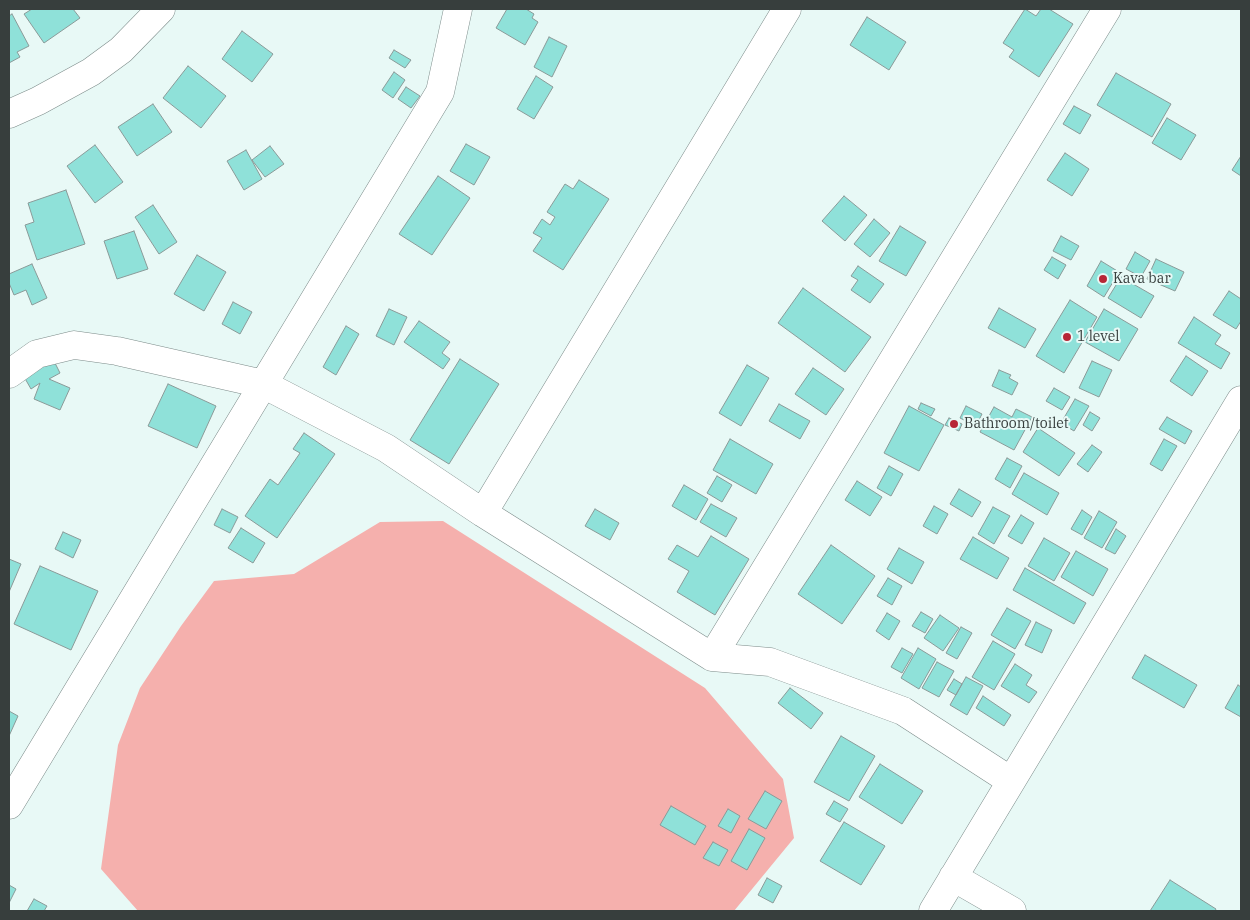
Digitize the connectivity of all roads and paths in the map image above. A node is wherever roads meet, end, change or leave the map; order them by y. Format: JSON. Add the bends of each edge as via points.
{"nodes":[{"id":1,"x":161,"y":9,"type":"edge"},
{"id":2,"x":458,"y":9,"type":"edge"},
{"id":3,"x":787,"y":9,"type":"edge"},
{"id":4,"x":1107,"y":9,"type":"edge"},
{"id":5,"x":9,"y":114,"type":"edge"},
{"id":6,"x":9,"y":374,"type":"edge"},
{"id":7,"x":263,"y":384,"type":"junction"},
{"id":8,"x":1241,"y":400,"type":"edge"},
{"id":9,"x":482,"y":513,"type":"junction"},
{"id":10,"x":712,"y":657,"type":"junction"},
{"id":11,"x":1011,"y":781,"type":"junction"},
{"id":12,"x":9,"y":805,"type":"edge"},
{"id":13,"x":953,"y":876,"type":"junction"},
{"id":14,"x":933,"y":911,"type":"edge"},
{"id":15,"x":1012,"y":911,"type":"edge"}],
"edges":[{"from":1,"to":5,"type":"street","via":[[121,50],[91,72]]},
{"from":2,"to":7,"type":"street","via":[[440,92]]},
{"from":3,"to":9,"type":"street"},
{"from":4,"to":10,"type":"street"},
{"from":6,"to":7,"type":"street","via":[[37,354],[74,345]]},
{"from":7,"to":9,"type":"street","via":[[386,448]]},
{"from":7,"to":12,"type":"street"},
{"from":8,"to":11,"type":"street"},
{"from":9,"to":10,"type":"street"},
{"from":10,"to":11,"type":"street","via":[[770,662],[903,711]]},
{"from":11,"to":13,"type":"street"},
{"from":13,"to":14,"type":"street"},
{"from":13,"to":15,"type":"street"}]}
